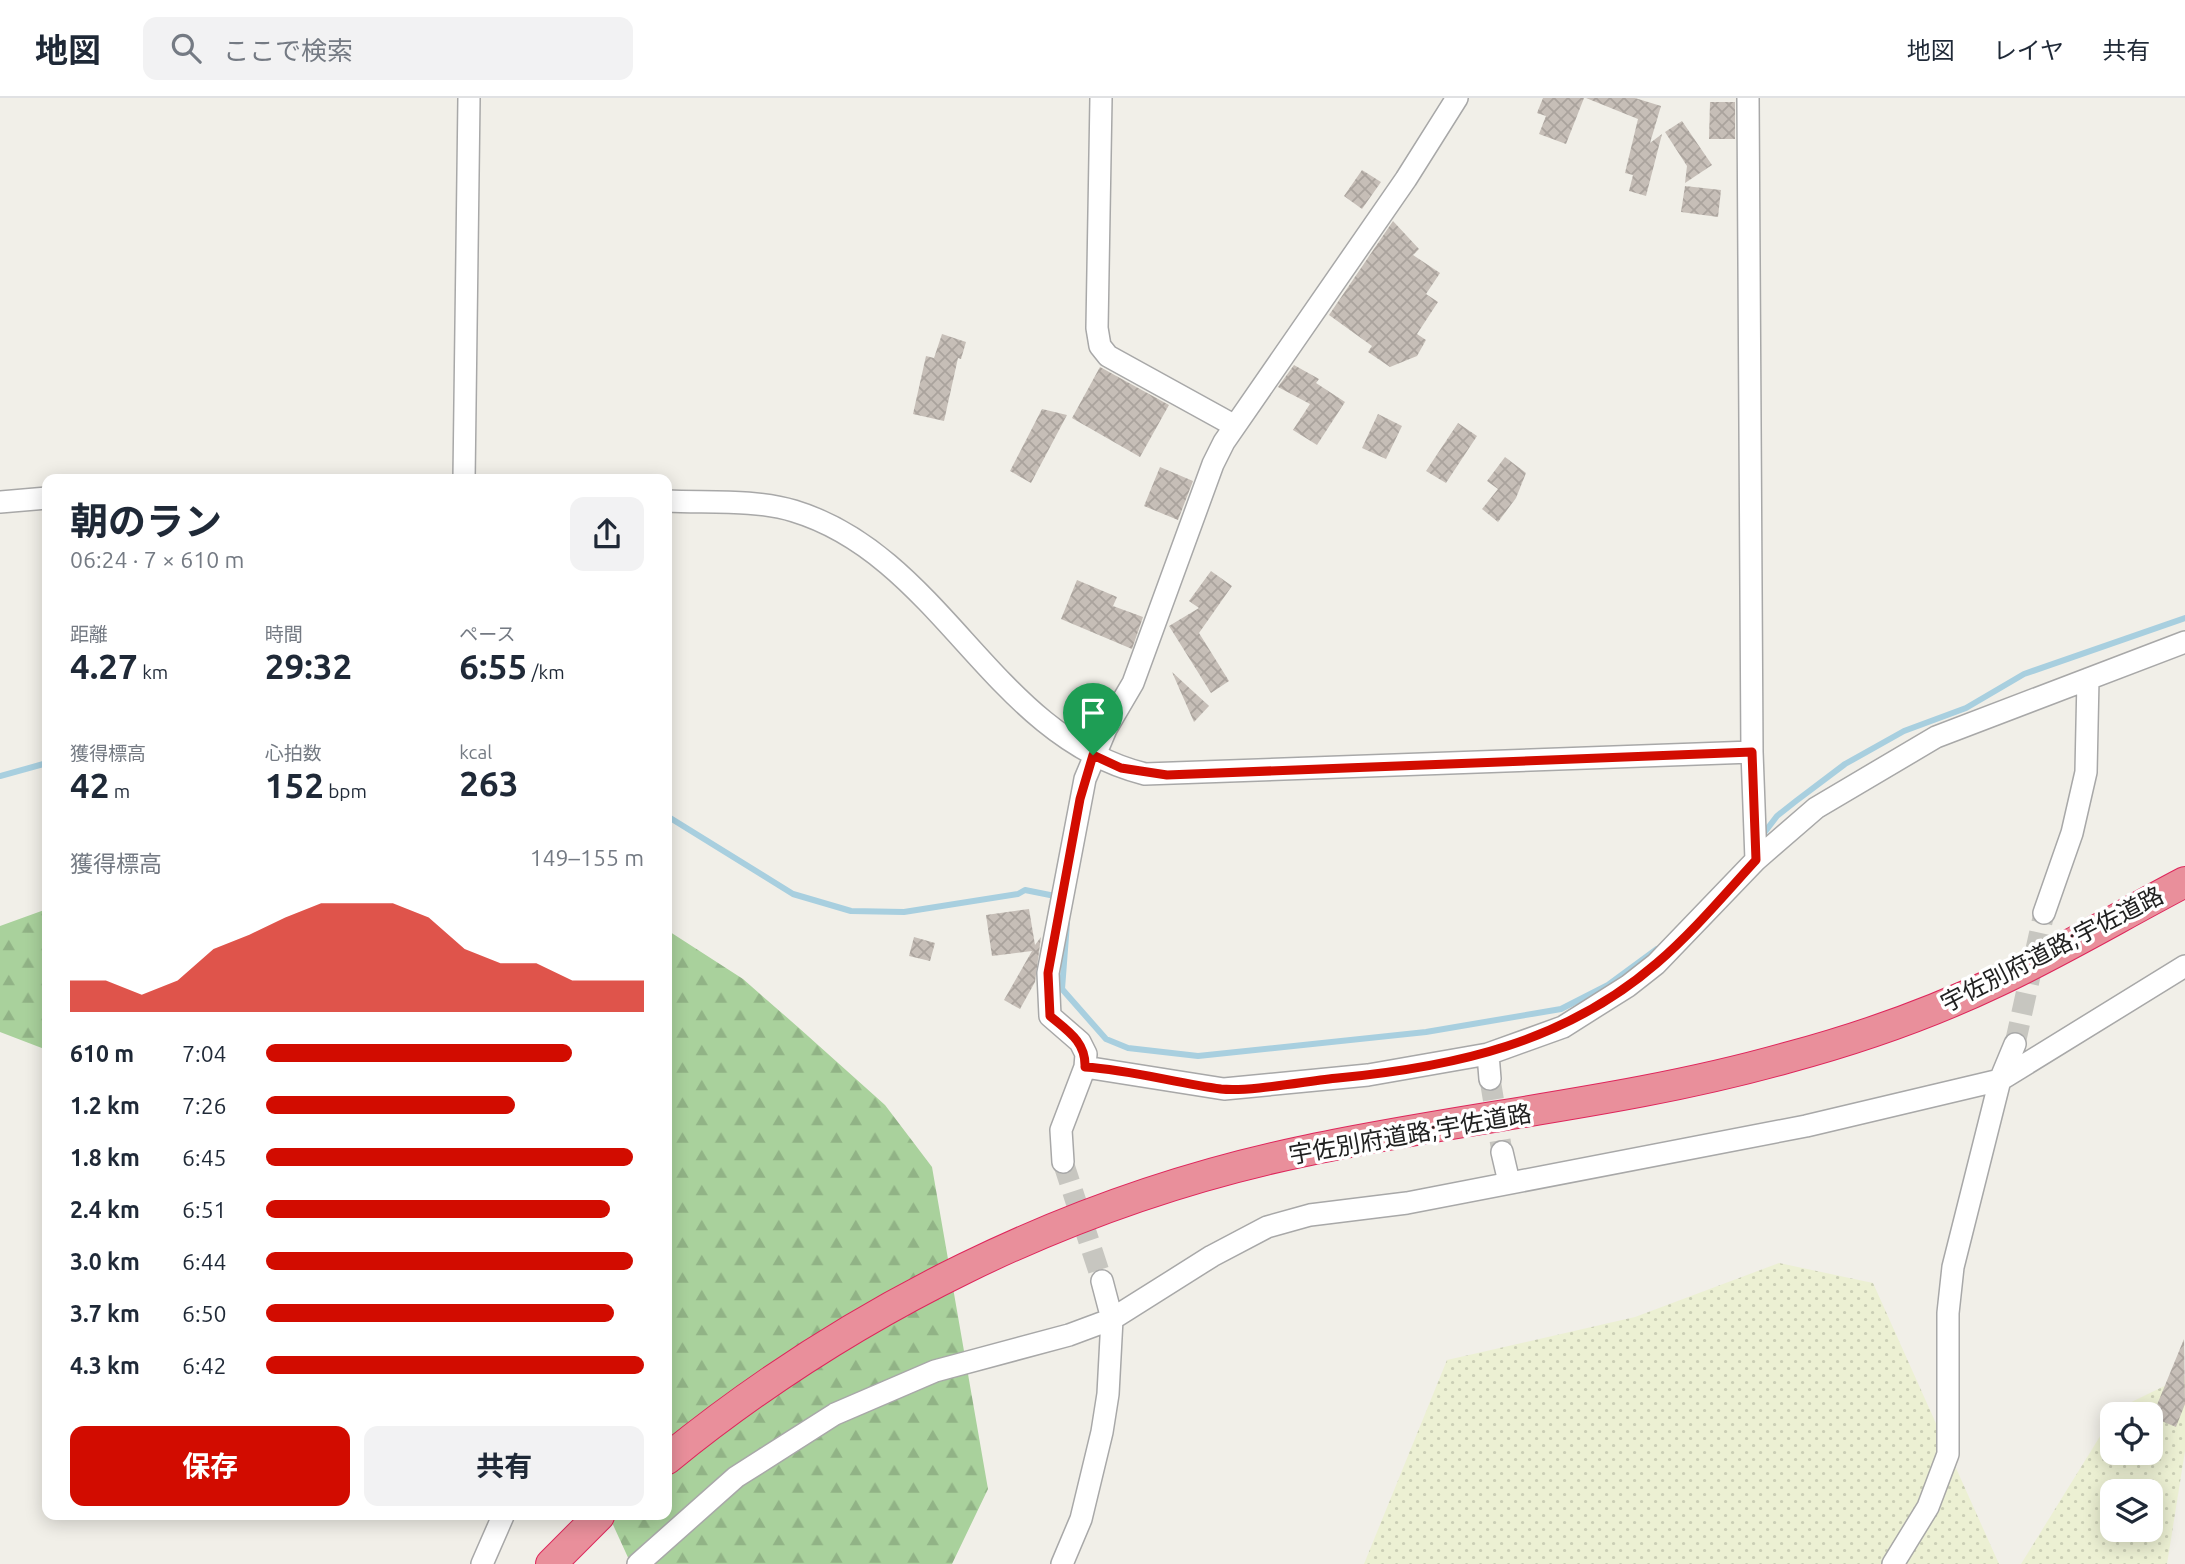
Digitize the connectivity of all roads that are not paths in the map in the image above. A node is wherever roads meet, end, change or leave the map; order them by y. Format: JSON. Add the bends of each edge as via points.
{"nodes":[{"id":1,"x":470,"y":98,"type":"edge"},
{"id":2,"x":1101,"y":98,"type":"edge"},
{"id":3,"x":1457,"y":98,"type":"edge"},
{"id":4,"x":1748,"y":98,"type":"edge"},
{"id":5,"x":1235,"y":426,"type":"junction"},
{"id":6,"x":464,"y":474,"type":"edge"},
{"id":7,"x":42,"y":498,"type":"edge"},
{"id":8,"x":672,"y":501,"type":"edge"},
{"id":9,"x":0,"y":502,"type":"edge"},
{"id":10,"x":2185,"y":642,"type":"edge"},
{"id":11,"x":2088,"y":679,"type":"junction"},
{"id":12,"x":1752,"y":752,"type":"junction"},
{"id":13,"x":1093,"y":755,"type":"junction"},
{"id":14,"x":1756,"y":860,"type":"junction"},
{"id":15,"x":2185,"y":881,"type":"edge"},
{"id":16,"x":2044,"y":913,"type":"tunnel mouth"},
{"id":17,"x":2185,"y":966,"type":"edge"},
{"id":18,"x":2015,"y":1044,"type":"tunnel mouth"},
{"id":19,"x":1488,"y":1054,"type":"junction"},
{"id":20,"x":1085,"y":1067,"type":"junction"},
{"id":21,"x":1490,"y":1079,"type":"tunnel mouth"},
{"id":22,"x":2000,"y":1080,"type":"junction"},
{"id":23,"x":1502,"y":1152,"type":"tunnel mouth"},
{"id":24,"x":1063,"y":1162,"type":"tunnel mouth"},
{"id":25,"x":1509,"y":1182,"type":"junction"},
{"id":26,"x":1102,"y":1281,"type":"tunnel mouth"},
{"id":27,"x":1112,"y":1319,"type":"junction"},
{"id":28,"x":672,"y":1455,"type":"edge"},
{"id":29,"x":501,"y":1520,"type":"edge"},
{"id":30,"x":592,"y":1522,"type":"edge"},
{"id":31,"x":482,"y":1564,"type":"edge"},
{"id":32,"x":551,"y":1564,"type":"edge"},
{"id":33,"x":557,"y":1564,"type":"edge"},
{"id":34,"x":638,"y":1564,"type":"edge"},
{"id":35,"x":1062,"y":1564,"type":"edge"},
{"id":36,"x":1893,"y":1564,"type":"edge"}],
"edges":[{"from":1,"to":6,"type":"street"},
{"from":2,"to":5,"type":"street","via":[[1100,346],[1108,356]]},
{"from":3,"to":5,"type":"street"},
{"from":4,"to":12,"type":"street"},
{"from":5,"to":13,"type":"street","via":[[1213,464],[1133,683]]},
{"from":7,"to":9,"type":"street"},
{"from":8,"to":13,"type":"street","via":[[793,511],[851,537],[932,606],[1021,704]]},
{"from":10,"to":11,"type":"street"},
{"from":11,"to":14,"type":"street","via":[[1936,737],[1816,808]]},
{"from":11,"to":16,"type":"street","via":[[2086,772]]},
{"from":12,"to":13,"type":"street","via":[[1167,775],[1121,768]]},
{"from":12,"to":14,"type":"street"},
{"from":13,"to":20,"type":"street","via":[[1063,884],[1047,997],[1050,1016],[1080,1042],[1086,1054]]},
{"from":14,"to":19,"type":"street","via":[[1684,938],[1628,986],[1563,1027]]},
{"from":15,"to":28,"type":"highway","name":"宇佐別府道路;宇佐道路","via":[[1997,982],[1916,1016],[1787,1058],[1613,1098],[1299,1152],[1170,1187],[1067,1223],[962,1271],[840,1337],[781,1373]]},
{"from":17,"to":22,"type":"street"},
{"from":18,"to":22,"type":"street"},
{"from":19,"to":20,"type":"street","via":[[1368,1075],[1224,1089]]},
{"from":19,"to":21,"type":"street"},
{"from":20,"to":24,"type":"street","via":[[1061,1130]]},
{"from":22,"to":25,"type":"street","via":[[1806,1126]]},
{"from":22,"to":36,"type":"street","via":[[1953,1268],[1948,1313],[1948,1454],[1928,1507]]},
{"from":23,"to":25,"type":"street"},
{"from":25,"to":27,"type":"street","via":[[1407,1203],[1310,1215],[1267,1227]]},
{"from":26,"to":27,"type":"street"},
{"from":27,"to":34,"type":"street","via":[[935,1371],[835,1414],[736,1477]]},
{"from":27,"to":35,"type":"street","via":[[1102,1432],[1081,1518]]},
{"from":29,"to":31,"type":"street"},
{"from":30,"to":32,"type":"highway"},
{"from":30,"to":33,"type":"highway"}]}
